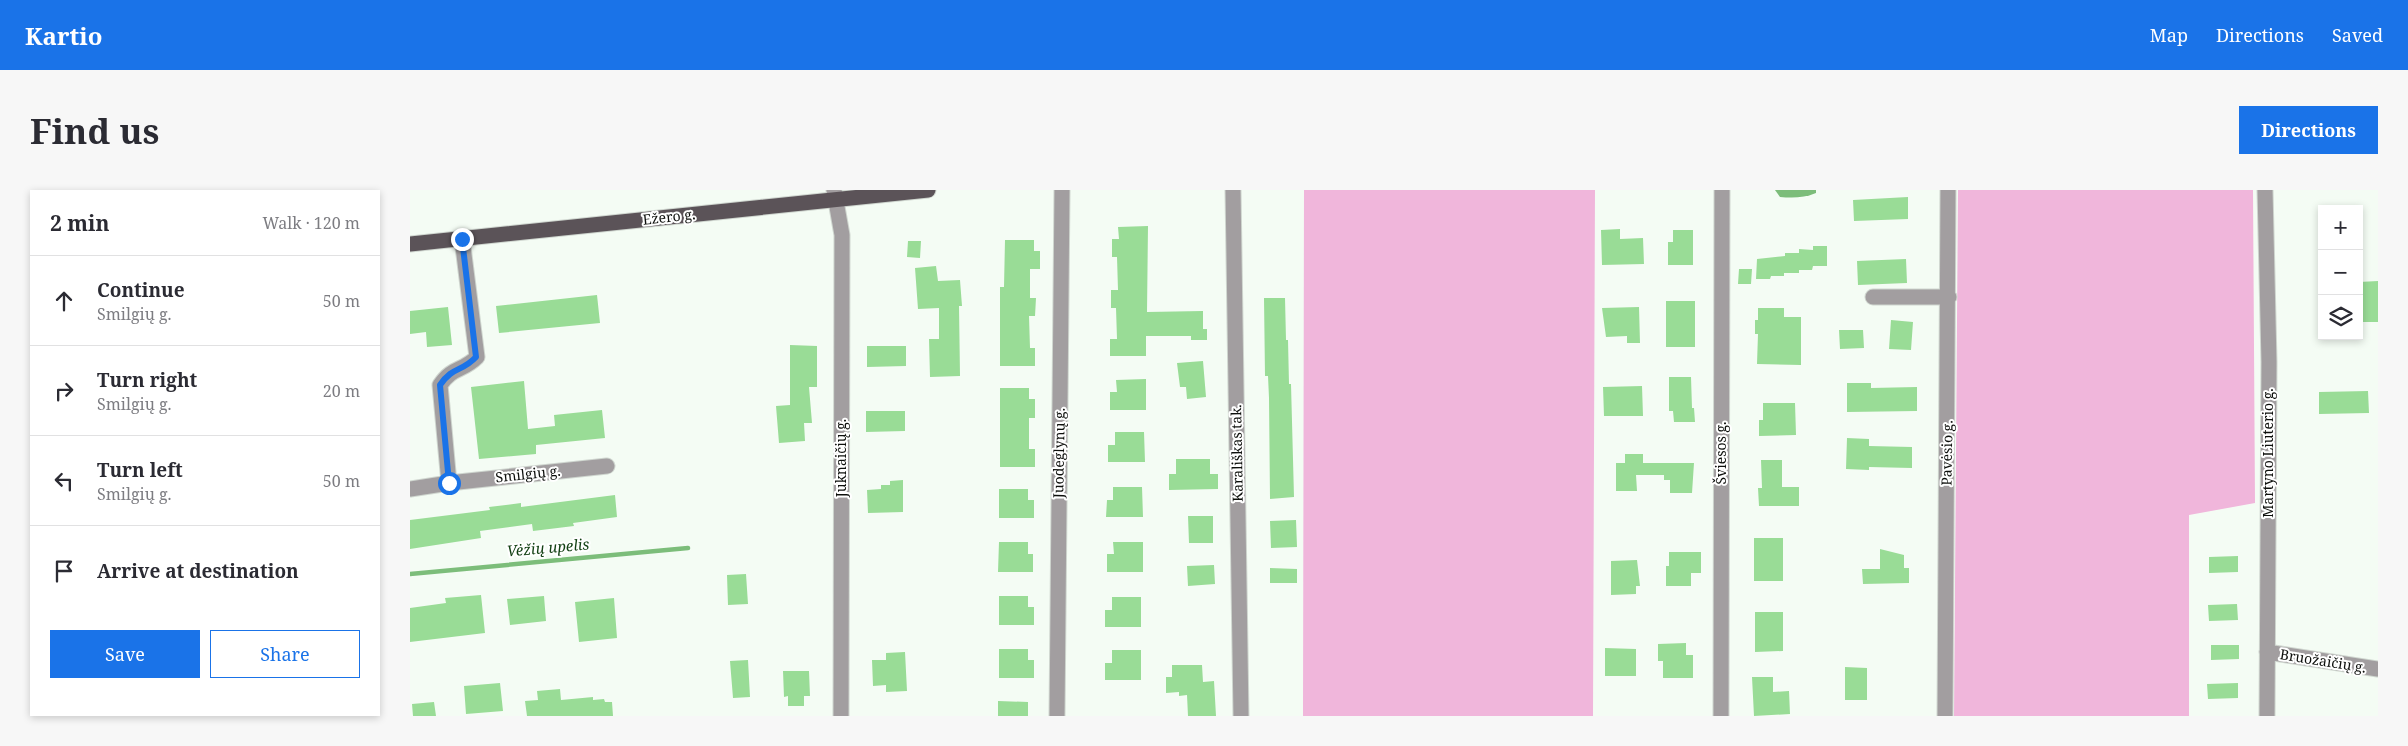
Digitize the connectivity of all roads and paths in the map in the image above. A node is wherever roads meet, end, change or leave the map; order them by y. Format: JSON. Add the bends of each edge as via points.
{"nodes":[{"id":1,"x":928,"y":190,"type":"edge"},
{"id":2,"x":1062,"y":190,"type":"edge"},
{"id":3,"x":1233,"y":190,"type":"edge"},
{"id":4,"x":1722,"y":190,"type":"edge"},
{"id":5,"x":1948,"y":190,"type":"edge"},
{"id":6,"x":2265,"y":190,"type":"edge"},
{"id":7,"x":835,"y":195,"type":"edge"},
{"id":8,"x":462,"y":239,"type":"junction"},
{"id":9,"x":410,"y":244,"type":"edge"},
{"id":10,"x":1873,"y":297,"type":"dead end"},
{"id":11,"x":1949,"y":297,"type":"junction"},
{"id":12,"x":606,"y":466,"type":"dead end"},
{"id":13,"x":449,"y":483,"type":"junction"},
{"id":14,"x":410,"y":490,"type":"edge"},
{"id":15,"x":2267,"y":652,"type":"junction"},
{"id":16,"x":2378,"y":669,"type":"edge"},
{"id":17,"x":840,"y":716,"type":"edge"},
{"id":18,"x":1057,"y":716,"type":"edge"},
{"id":19,"x":1241,"y":716,"type":"edge"},
{"id":20,"x":1721,"y":716,"type":"edge"},
{"id":21,"x":1945,"y":716,"type":"edge"},
{"id":22,"x":2267,"y":716,"type":"edge"}],
"edges":[{"from":1,"to":7,"type":"main road","name":"Ežero g."},
{"from":2,"to":18,"type":"street","name":"Juodeglynų g."},
{"from":3,"to":19,"type":"street","name":"Karališkas tak."},
{"from":4,"to":20,"type":"street","name":"Šviesos g."},
{"from":5,"to":11,"type":"street","name":"Pavėsio g."},
{"from":6,"to":15,"type":"street","name":"Martyno Liuterio g.","via":[[2269,362]]},
{"from":7,"to":8,"type":"main road","name":"Ežero g."},
{"from":7,"to":17,"type":"street","name":"Juknaičių g.","via":[[842,235]]},
{"from":8,"to":9,"type":"main road","name":"Ežero g."},
{"from":8,"to":13,"type":"street","via":[[476,357],[468,366],[448,373],[440,385]]},
{"from":10,"to":11,"type":"street"},
{"from":11,"to":21,"type":"street","name":"Pavėsio g."},
{"from":12,"to":13,"type":"street","name":"Smilgių g."},
{"from":13,"to":14,"type":"street","name":"Smilgių g."},
{"from":15,"to":16,"type":"street","name":"Bruožaičių g."},
{"from":15,"to":22,"type":"street","name":"Martyno Liuterio g."}]}
